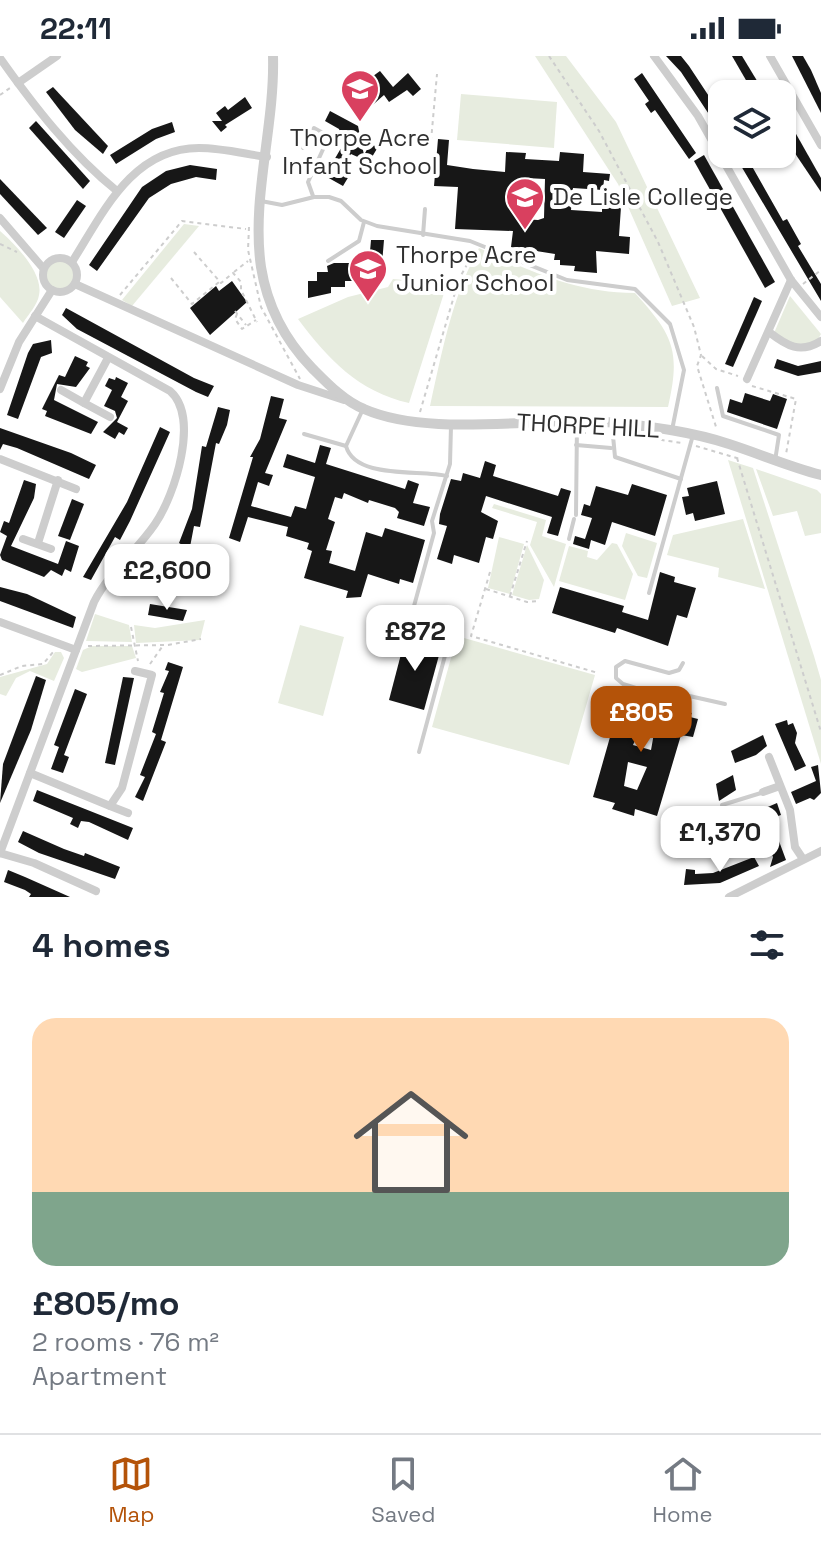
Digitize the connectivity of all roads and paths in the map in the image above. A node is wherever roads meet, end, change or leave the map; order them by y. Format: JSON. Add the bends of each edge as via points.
{"nodes":[{"id":1,"x":57,"y":56,"type":"edge"},
{"id":2,"x":273,"y":56,"type":"edge"},
{"id":3,"x":549,"y":56,"type":"edge"},
{"id":4,"x":654,"y":56,"type":"edge"},
{"id":5,"x":770,"y":56,"type":"edge"},
{"id":6,"x":0,"y":58,"type":"edge"},
{"id":7,"x":437,"y":74,"type":"dead end"},
{"id":8,"x":18,"y":83,"type":"junction"},
{"id":9,"x":0,"y":95,"type":"edge"},
{"id":10,"x":431,"y":141,"type":"dead end"},
{"id":11,"x":821,"y":145,"type":"edge"},
{"id":12,"x":303,"y":148,"type":"dead end"},
{"id":13,"x":267,"y":157,"type":"junction"},
{"id":14,"x":117,"y":191,"type":"junction"},
{"id":15,"x":314,"y":197,"type":"junction"},
{"id":16,"x":261,"y":201,"type":"junction"},
{"id":17,"x":425,"y":209,"type":"dead end"},
{"id":18,"x":0,"y":218,"type":"edge"},
{"id":19,"x":364,"y":222,"type":"junction"},
{"id":20,"x":259,"y":230,"type":"junction"},
{"id":21,"x":423,"y":236,"type":"junction"},
{"id":22,"x":478,"y":244,"type":"junction"},
{"id":23,"x":194,"y":252,"type":"dead end"},
{"id":24,"x":250,"y":261,"type":"dead end"},
{"id":25,"x":328,"y":261,"type":"dead end"},
{"id":26,"x":72,"y":262,"type":"junction"},
{"id":27,"x":43,"y":268,"type":"junction"},
{"id":28,"x":821,"y":270,"type":"edge"},
{"id":29,"x":233,"y":273,"type":"junction"},
{"id":30,"x":171,"y":278,"type":"dead end"},
{"id":31,"x":220,"y":282,"type":"junction"},
{"id":32,"x":75,"y":284,"type":"junction"},
{"id":33,"x":794,"y":284,"type":"junction"},
{"id":34,"x":218,"y":288,"type":"dead end"},
{"id":35,"x":52,"y":290,"type":"junction"},
{"id":36,"x":114,"y":302,"type":"junction"},
{"id":37,"x":261,"y":307,"type":"dead end"},
{"id":38,"x":253,"y":312,"type":"junction"},
{"id":39,"x":236,"y":313,"type":"dead end"},
{"id":40,"x":35,"y":316,"type":"junction"},
{"id":41,"x":821,"y":317,"type":"edge"},
{"id":42,"x":769,"y":332,"type":"junction"},
{"id":43,"x":821,"y":341,"type":"edge"},
{"id":44,"x":701,"y":355,"type":"junction"},
{"id":45,"x":108,"y":358,"type":"junction"},
{"id":46,"x":323,"y":379,"type":"junction"},
{"id":47,"x":747,"y":379,"type":"junction"},
{"id":48,"x":298,"y":385,"type":"junction"},
{"id":49,"x":717,"y":388,"type":"dead end"},
{"id":50,"x":0,"y":389,"type":"edge"},
{"id":51,"x":61,"y":390,"type":"dead end"},
{"id":52,"x":352,"y":402,"type":"junction"},
{"id":53,"x":84,"y":403,"type":"junction"},
{"id":54,"x":363,"y":409,"type":"junction"},
{"id":55,"x":110,"y":417,"type":"dead end"},
{"id":56,"x":417,"y":421,"type":"junction"},
{"id":57,"x":577,"y":421,"type":"junction"},
{"id":58,"x":452,"y":422,"type":"junction"},
{"id":59,"x":612,"y":422,"type":"junction"},
{"id":60,"x":672,"y":430,"type":"junction"},
{"id":61,"x":304,"y":434,"type":"dead end"},
{"id":62,"x":693,"y":435,"type":"junction"},
{"id":63,"x":721,"y":441,"type":"junction"},
{"id":64,"x":576,"y":445,"type":"junction"},
{"id":65,"x":346,"y":446,"type":"junction"},
{"id":66,"x":611,"y":448,"type":"junction"},
{"id":67,"x":0,"y":459,"type":"edge"},
{"id":68,"x":780,"y":462,"type":"junction"},
{"id":69,"x":821,"y":475,"type":"edge"},
{"id":70,"x":447,"y":476,"type":"junction"},
{"id":71,"x":682,"y":479,"type":"junction"},
{"id":72,"x":58,"y":480,"type":"junction"},
{"id":73,"x":76,"y":489,"type":"dead end"},
{"id":74,"x":23,"y":539,"type":"dead end"},
{"id":75,"x":569,"y":539,"type":"dead end"},
{"id":76,"x":527,"y":541,"type":"dead end"},
{"id":77,"x":38,"y":543,"type":"junction"},
{"id":78,"x":51,"y":549,"type":"dead end"},
{"id":79,"x":129,"y":554,"type":"junction"},
{"id":80,"x":490,"y":572,"type":"dead end"},
{"id":81,"x":182,"y":574,"type":"dead end"},
{"id":82,"x":486,"y":589,"type":"junction"},
{"id":83,"x":649,"y":593,"type":"dead end"},
{"id":84,"x":510,"y":596,"type":"junction"},
{"id":85,"x":539,"y":601,"type":"dead end"},
{"id":86,"x":414,"y":606,"type":"dead end"},
{"id":87,"x":447,"y":616,"type":"dead end"},
{"id":88,"x":0,"y":623,"type":"edge"},
{"id":89,"x":131,"y":627,"type":"dead end"},
{"id":90,"x":201,"y":639,"type":"dead end"},
{"id":91,"x":134,"y":645,"type":"junction"},
{"id":92,"x":164,"y":645,"type":"junction"},
{"id":93,"x":76,"y":650,"type":"junction"},
{"id":94,"x":683,"y":663,"type":"dead end"},
{"id":95,"x":135,"y":671,"type":"dead end"},
{"id":96,"x":598,"y":673,"type":"dead end"},
{"id":97,"x":0,"y":675,"type":"edge"},
{"id":98,"x":725,"y":704,"type":"dead end"},
{"id":99,"x":821,"y":732,"type":"edge"},
{"id":100,"x":419,"y":752,"type":"dead end"},
{"id":101,"x":769,"y":757,"type":"dead end"},
{"id":102,"x":30,"y":773,"type":"junction"},
{"id":103,"x":780,"y":786,"type":"junction"},
{"id":104,"x":763,"y":792,"type":"joint"},
{"id":105,"x":110,"y":806,"type":"junction"},
{"id":106,"x":128,"y":813,"type":"dead end"},
{"id":107,"x":725,"y":826,"type":"dead end"},
{"id":108,"x":821,"y":851,"type":"edge"},
{"id":109,"x":0,"y":853,"type":"edge"},
{"id":110,"x":803,"y":859,"type":"junction"},
{"id":111,"x":96,"y":891,"type":"dead end"},
{"id":112,"x":729,"y":897,"type":"edge"}],
"edges":[{"from":1,"to":8,"type":"street"},
{"from":2,"to":13,"type":"street","name":"THORPE HILL"},
{"from":3,"to":44,"type":"path","via":[[627,179],[694,327]]},
{"from":4,"to":33,"type":"street","via":[[698,116]]},
{"from":5,"to":11,"type":"street"},
{"from":6,"to":8,"type":"street"},
{"from":7,"to":10,"type":"path"},
{"from":8,"to":9,"type":"path"},
{"from":8,"to":14,"type":"street","via":[[96,175]]},
{"from":12,"to":15,"type":"lane","via":[[314,128],[323,133],[325,145],[308,182]]},
{"from":13,"to":14,"type":"street","via":[[202,148],[172,152],[142,166]]},
{"from":13,"to":16,"type":"street","name":"THORPE HILL"},
{"from":14,"to":26,"type":"street"},
{"from":15,"to":16,"type":"lane","via":[[282,205]]},
{"from":15,"to":19,"type":"lane","via":[[341,201]]},
{"from":16,"to":20,"type":"street","name":"THORPE HILL"},
{"from":17,"to":21,"type":"lane"},
{"from":18,"to":27,"type":"street"},
{"from":19,"to":21,"type":"lane"},
{"from":19,"to":25,"type":"lane","via":[[359,241]]},
{"from":20,"to":36,"type":"path","via":[[182,221]]},
{"from":20,"to":46,"type":"street","name":"THORPE HILL","via":[[261,267],[274,312],[300,356]]},
{"from":21,"to":22,"type":"lane"},
{"from":22,"to":56,"type":"path","via":[[459,279]]},
{"from":22,"to":60,"type":"lane","via":[[567,280],[635,289],[670,324],[684,370]]},
{"from":23,"to":31,"type":"path"},
{"from":24,"to":29,"type":"path"},
{"from":26,"to":27,"type":"street","via":[[56,258]]},
{"from":26,"to":32,"type":"street"},
{"from":27,"to":35,"type":"street","via":[[43,280]]},
{"from":28,"to":33,"type":"path"},
{"from":29,"to":31,"type":"path"},
{"from":29,"to":38,"type":"path"},
{"from":30,"to":31,"type":"path","via":[[192,304]]},
{"from":31,"to":34,"type":"path"},
{"from":32,"to":35,"type":"street","via":[[65,291]]},
{"from":32,"to":36,"type":"street","name":"THORPE HILL"},
{"from":33,"to":41,"type":"street"},
{"from":33,"to":42,"type":"street"},
{"from":35,"to":40,"type":"street"},
{"from":36,"to":48,"type":"street","name":"THORPE HILL"},
{"from":37,"to":38,"type":"path"},
{"from":38,"to":39,"type":"path","via":[[257,321],[246,328]]},
{"from":40,"to":45,"type":"street"},
{"from":40,"to":50,"type":"street"},
{"from":42,"to":43,"type":"street","via":[[795,348]]},
{"from":42,"to":47,"type":"street"},
{"from":44,"to":47,"type":"path","via":[[716,369]]},
{"from":44,"to":63,"type":"path","via":[[697,366]]},
{"from":45,"to":53,"type":"street"},
{"from":45,"to":79,"type":"street","via":[[170,391],[186,420],[166,504]]},
{"from":46,"to":48,"type":"street"},
{"from":46,"to":52,"type":"street","name":"THORPE HILL"},
{"from":47,"to":68,"type":"path","via":[[750,386],[796,399]]},
{"from":48,"to":52,"type":"street","name":"THORPE HILL"},
{"from":49,"to":68,"type":"lane","via":[[723,416],[779,435]]},
{"from":51,"to":53,"type":"street"},
{"from":52,"to":54,"type":"street","name":"THORPE HILL"},
{"from":53,"to":55,"type":"street"},
{"from":54,"to":56,"type":"street","name":"THORPE HILL"},
{"from":54,"to":65,"type":"lane"},
{"from":56,"to":58,"type":"street","name":"THORPE HILL"},
{"from":57,"to":58,"type":"street","name":"THORPE HILL"},
{"from":57,"to":59,"type":"street","name":"THORPE HILL"},
{"from":57,"to":64,"type":"lane"},
{"from":58,"to":70,"type":"lane"},
{"from":59,"to":60,"type":"street","name":"THORPE HILL"},
{"from":59,"to":66,"type":"lane"},
{"from":60,"to":62,"type":"street","name":"THORPE HILL"},
{"from":61,"to":65,"type":"lane"},
{"from":62,"to":63,"type":"street","name":"THORPE HILL"},
{"from":62,"to":71,"type":"lane"},
{"from":63,"to":68,"type":"street","name":"THORPE HILL"},
{"from":63,"to":99,"type":"path","via":[[725,454],[737,458]]},
{"from":64,"to":66,"type":"lane"},
{"from":64,"to":75,"type":"lane","via":[[579,499]]},
{"from":65,"to":70,"type":"lane","via":[[367,466]]},
{"from":66,"to":71,"type":"lane","via":[[622,462]]},
{"from":67,"to":72,"type":"street"},
{"from":68,"to":69,"type":"street","name":"THORPE HILL"},
{"from":70,"to":86,"type":"lane"},
{"from":71,"to":83,"type":"lane"},
{"from":72,"to":73,"type":"street"},
{"from":72,"to":77,"type":"street"},
{"from":74,"to":77,"type":"street"},
{"from":76,"to":84,"type":"path"},
{"from":77,"to":78,"type":"street"},
{"from":79,"to":81,"type":"street","via":[[155,576],[176,584]]},
{"from":79,"to":93,"type":"street","via":[[100,591]]},
{"from":80,"to":82,"type":"path"},
{"from":82,"to":84,"type":"path"},
{"from":82,"to":96,"type":"path","via":[[471,636]]},
{"from":84,"to":85,"type":"path"},
{"from":87,"to":100,"type":"lane","via":[[453,626]]},
{"from":88,"to":93,"type":"street"},
{"from":89,"to":91,"type":"path"},
{"from":90,"to":92,"type":"path"},
{"from":91,"to":92,"type":"path"},
{"from":91,"to":92,"type":"path","via":[[139,664],[149,665]]},
{"from":91,"to":93,"type":"path","via":[[92,644]]},
{"from":93,"to":97,"type":"path","via":[[54,651],[43,664]]},
{"from":93,"to":102,"type":"street"},
{"from":94,"to":98,"type":"lane","via":[[669,673],[625,661],[616,667],[616,678],[665,697],[685,695]]},
{"from":95,"to":105,"type":"street","via":[[152,675],[122,788]]},
{"from":101,"to":103,"type":"street"},
{"from":102,"to":105,"type":"street"},
{"from":102,"to":109,"type":"street"},
{"from":103,"to":104,"type":"street"},
{"from":103,"to":110,"type":"street","via":[[795,847]]},
{"from":104,"to":107,"type":"lane","via":[[722,805]]},
{"from":105,"to":106,"type":"street"},
{"from":108,"to":110,"type":"street"},
{"from":109,"to":111,"type":"street"},
{"from":110,"to":112,"type":"street"}]}
